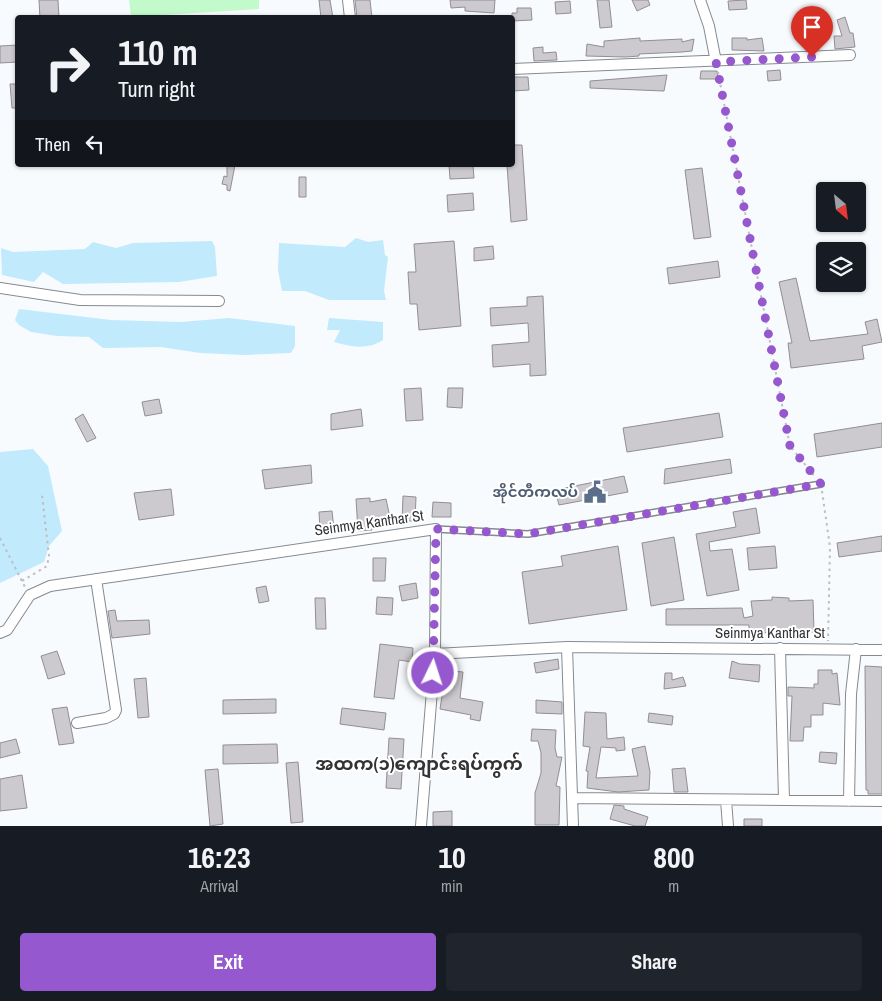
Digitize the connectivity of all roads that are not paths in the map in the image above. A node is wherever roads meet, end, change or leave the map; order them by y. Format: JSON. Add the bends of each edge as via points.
{"nodes":[{"id":1,"x":348,"y":0,"type":"edge"},
{"id":2,"x":700,"y":0,"type":"edge"},
{"id":3,"x":350,"y":15,"type":"edge"},
{"id":4,"x":850,"y":54,"type":"dead end"},
{"id":5,"x":716,"y":62,"type":"junction"},
{"id":6,"x":515,"y":69,"type":"edge"},
{"id":7,"x":0,"y":288,"type":"edge"},
{"id":8,"x":219,"y":301,"type":"dead end"},
{"id":9,"x":821,"y":484,"type":"road end"},
{"id":10,"x":436,"y":529,"type":"junction"},
{"id":11,"x":96,"y":579,"type":"junction"},
{"id":12,"x":0,"y":633,"type":"edge"},
{"id":13,"x":567,"y":647,"type":"junction"},
{"id":14,"x":780,"y":648,"type":"junction"},
{"id":15,"x":856,"y":649,"type":"junction"},
{"id":16,"x":882,"y":650,"type":"edge"},
{"id":17,"x":435,"y":654,"type":"junction"},
{"id":18,"x":77,"y":723,"type":"dead end"},
{"id":19,"x":572,"y":798,"type":"junction"},
{"id":20,"x":726,"y":800,"type":"junction"},
{"id":21,"x":784,"y":800,"type":"junction"},
{"id":22,"x":849,"y":801,"type":"junction"},
{"id":23,"x":882,"y":801,"type":"edge"},
{"id":24,"x":421,"y":826,"type":"edge"},
{"id":25,"x":573,"y":826,"type":"edge"},
{"id":26,"x":728,"y":826,"type":"edge"}],
"edges":[{"from":1,"to":3,"type":"street"},
{"from":2,"to":5,"type":"street"},
{"from":4,"to":5,"type":"street"},
{"from":5,"to":6,"type":"street"},
{"from":7,"to":8,"type":"street","via":[[80,300]]},
{"from":9,"to":10,"type":"lane","via":[[528,534]]},
{"from":10,"to":11,"type":"street","name":"Seinmya Kanthar St"},
{"from":10,"to":17,"type":"street","name":"Seinmya Kanthar St"},
{"from":11,"to":12,"type":"street","name":"Seinmya Kanthar St","via":[[50,586],[30,596],[7,630]]},
{"from":11,"to":18,"type":"street","via":[[116,710],[106,718]]},
{"from":13,"to":14,"type":"street","name":"Seinmya Kanthar St"},
{"from":13,"to":17,"type":"street","name":"Seinmya Kanthar St"},
{"from":13,"to":19,"type":"street"},
{"from":14,"to":15,"type":"street","name":"Seinmya Kanthar St"},
{"from":14,"to":21,"type":"street"},
{"from":15,"to":16,"type":"street","name":"Seinmya Kanthar St"},
{"from":15,"to":22,"type":"street","via":[[851,694]]},
{"from":17,"to":24,"type":"street"},
{"from":19,"to":20,"type":"street"},
{"from":19,"to":25,"type":"street"},
{"from":20,"to":21,"type":"street"},
{"from":20,"to":26,"type":"street"},
{"from":21,"to":22,"type":"street"},
{"from":22,"to":23,"type":"street"}]}
